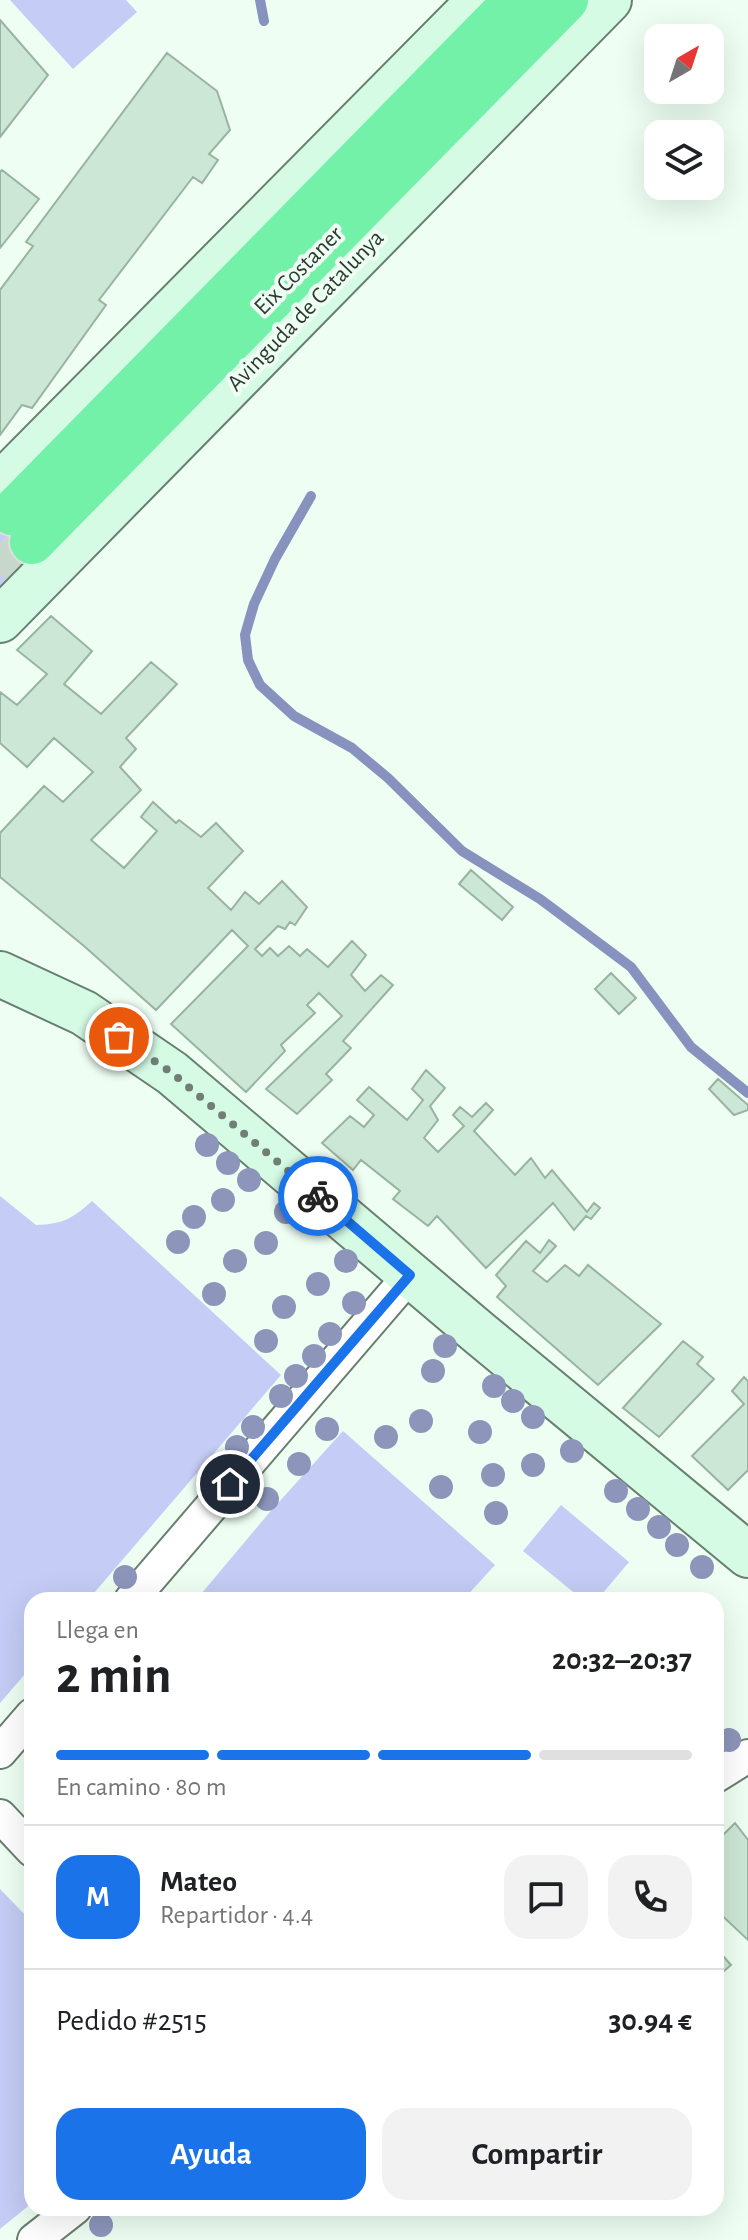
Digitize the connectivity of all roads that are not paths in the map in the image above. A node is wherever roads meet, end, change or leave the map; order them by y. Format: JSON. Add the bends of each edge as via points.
{"nodes":[{"id":1,"x":480,"y":0,"type":"edge"},
{"id":2,"x":516,"y":0,"type":"edge"},
{"id":3,"x":566,"y":0,"type":"edge"},
{"id":4,"x":609,"y":0,"type":"edge"},
{"id":5,"x":15,"y":513,"type":"edge"},
{"id":6,"x":0,"y":620,"type":"edge"},
{"id":7,"x":0,"y":974,"type":"edge"},
{"id":8,"x":410,"y":1275,"type":"junction"},
{"id":9,"x":748,"y":1555,"type":"edge"},
{"id":10,"x":138,"y":1592,"type":"edge"},
{"id":11,"x":24,"y":1724,"type":"edge"},
{"id":12,"x":0,"y":1752,"type":"edge"},
{"id":13,"x":748,"y":1756,"type":"edge"},
{"id":14,"x":724,"y":1771,"type":"edge"},
{"id":15,"x":0,"y":1816,"type":"edge"},
{"id":16,"x":24,"y":1842,"type":"edge"},
{"id":17,"x":65,"y":2216,"type":"edge"},
{"id":18,"x":34,"y":2240,"type":"edge"}],
"edges":[{"from":1,"to":5,"type":"main road"},
{"from":2,"to":5,"type":"highway","name":"Eix Costaner"},
{"from":3,"to":5,"type":"highway","name":"Eix Costaner"},
{"from":4,"to":6,"type":"main road","name":"Avinguda de Catalunya"},
{"from":7,"to":8,"type":"main road","via":[[84,1013],[172,1073]]},
{"from":8,"to":9,"type":"main road"},
{"from":8,"to":10,"type":"street"},
{"from":11,"to":12,"type":"street"},
{"from":13,"to":14,"type":"street"},
{"from":15,"to":16,"type":"street"},
{"from":17,"to":18,"type":"street"}]}
